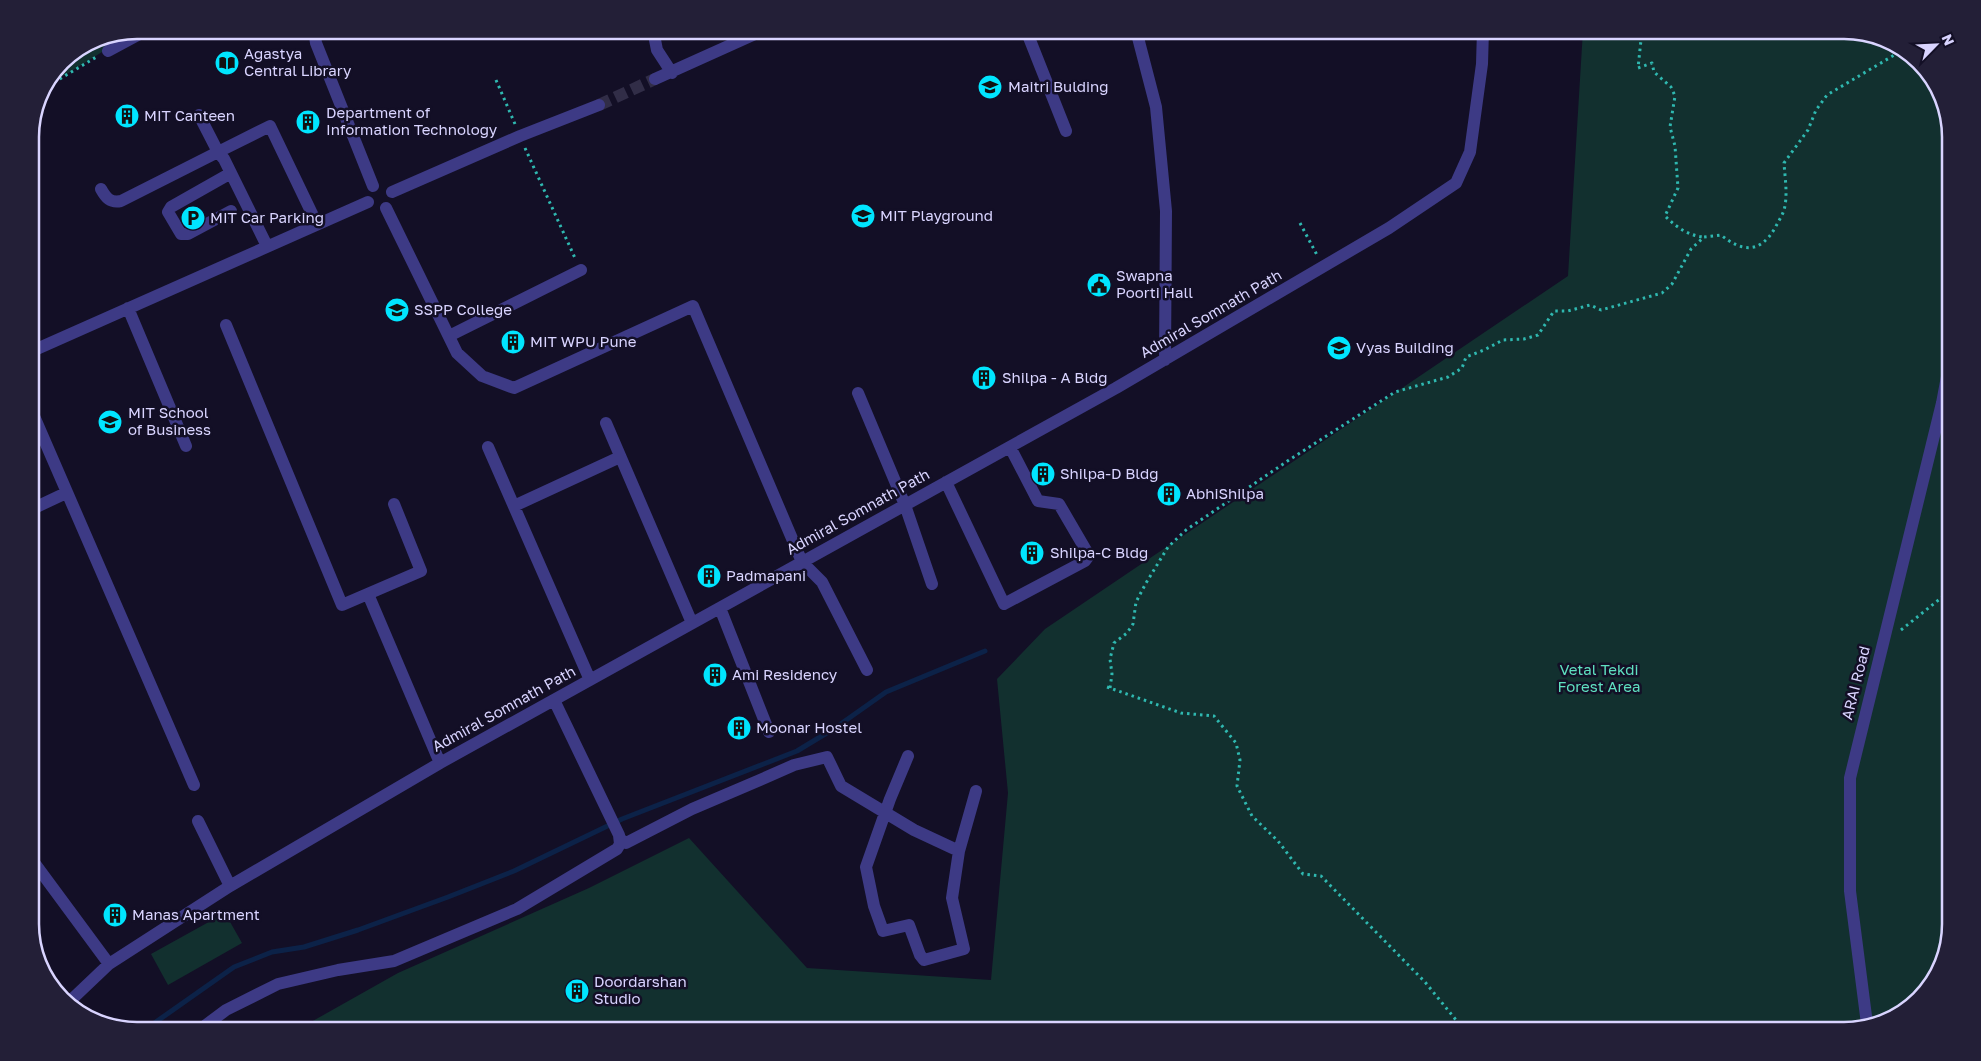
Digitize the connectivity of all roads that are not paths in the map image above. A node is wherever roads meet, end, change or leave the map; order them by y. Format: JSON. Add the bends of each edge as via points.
{"nodes":[{"id":1,"x":315,"y":39,"type":"edge"},
{"id":2,"x":655,"y":39,"type":"edge"},
{"id":3,"x":745,"y":39,"type":"edge"},
{"id":4,"x":1030,"y":39,"type":"edge"},
{"id":5,"x":1138,"y":39,"type":"edge"},
{"id":6,"x":1483,"y":39,"type":"edge"},
{"id":7,"x":128,"y":40,"type":"edge"},
{"id":8,"x":108,"y":50,"type":"road end"},
{"id":9,"x":672,"y":73,"type":"junction"},
{"id":10,"x":655,"y":80,"type":"tunnel mouth"},
{"id":11,"x":599,"y":105,"type":"tunnel mouth"},
{"id":12,"x":199,"y":114,"type":"dead end"},
{"id":13,"x":1066,"y":131,"type":"dead end"},
{"id":14,"x":218,"y":152,"type":"junction"},
{"id":15,"x":231,"y":173,"type":"junction"},
{"id":16,"x":374,"y":186,"type":"junction"},
{"id":17,"x":102,"y":189,"type":"dead end"},
{"id":18,"x":392,"y":192,"type":"junction"},
{"id":19,"x":368,"y":202,"type":"junction"},
{"id":20,"x":386,"y":208,"type":"junction"},
{"id":21,"x":231,"y":211,"type":"dead end"},
{"id":22,"x":317,"y":224,"type":"junction"},
{"id":23,"x":267,"y":246,"type":"junction"},
{"id":24,"x":581,"y":270,"type":"road end"},
{"id":25,"x":128,"y":308,"type":"junction"},
{"id":26,"x":226,"y":325,"type":"dead end"},
{"id":27,"x":450,"y":336,"type":"junction"},
{"id":28,"x":39,"y":348,"type":"edge"},
{"id":29,"x":1165,"y":360,"type":"junction"},
{"id":30,"x":858,"y":394,"type":"dead end"},
{"id":31,"x":1942,"y":403,"type":"edge"},
{"id":32,"x":606,"y":423,"type":"dead end"},
{"id":33,"x":39,"y":428,"type":"edge"},
{"id":34,"x":186,"y":446,"type":"dead end"},
{"id":35,"x":488,"y":447,"type":"dead end"},
{"id":36,"x":1010,"y":447,"type":"junction"},
{"id":37,"x":620,"y":457,"type":"junction"},
{"id":38,"x":946,"y":482,"type":"junction"},
{"id":39,"x":66,"y":493,"type":"junction"},
{"id":40,"x":394,"y":504,"type":"dead end"},
{"id":41,"x":905,"y":505,"type":"junction"},
{"id":42,"x":39,"y":506,"type":"edge"},
{"id":43,"x":514,"y":506,"type":"junction"},
{"id":44,"x":802,"y":562,"type":"junction"},
{"id":45,"x":932,"y":584,"type":"dead end"},
{"id":46,"x":368,"y":594,"type":"junction"},
{"id":47,"x":720,"y":608,"type":"junction"},
{"id":48,"x":692,"y":623,"type":"junction"},
{"id":49,"x":867,"y":670,"type":"dead end"},
{"id":50,"x":590,"y":680,"type":"junction"},
{"id":51,"x":554,"y":700,"type":"junction"},
{"id":52,"x":769,"y":732,"type":"dead end"},
{"id":53,"x":908,"y":756,"type":"dead end"},
{"id":54,"x":440,"y":763,"type":"junction"},
{"id":55,"x":194,"y":785,"type":"dead end"},
{"id":56,"x":976,"y":791,"type":"dead end"},
{"id":57,"x":886,"y":813,"type":"junction"},
{"id":58,"x":198,"y":821,"type":"dead end"},
{"id":59,"x":620,"y":837,"type":"junction"},
{"id":60,"x":958,"y":850,"type":"junction"},
{"id":61,"x":39,"y":877,"type":"edge"},
{"id":62,"x":230,"y":886,"type":"junction"},
{"id":63,"x":109,"y":964,"type":"junction"},
{"id":64,"x":73,"y":999,"type":"edge"},
{"id":65,"x":1866,"y":1019,"type":"edge"},
{"id":66,"x":210,"y":1022,"type":"edge"}],
"edges":[{"from":1,"to":16,"type":"street"},
{"from":2,"to":9,"type":"street","via":[[657,50]]},
{"from":3,"to":9,"type":"street"},
{"from":4,"to":13,"type":"street"},
{"from":5,"to":29,"type":"street","via":[[1156,106],[1166,211]]},
{"from":6,"to":29,"type":"street","name":"Admiral Somnath Path","via":[[1470,152],[1456,183],[1389,228]]},
{"from":7,"to":8,"type":"street"},
{"from":9,"to":10,"type":"street"},
{"from":11,"to":18,"type":"street"},
{"from":12,"to":14,"type":"street"},
{"from":14,"to":15,"type":"street"},
{"from":14,"to":17,"type":"street","via":[[121,201],[106,198]]},
{"from":14,"to":22,"type":"street","via":[[270,126]]},
{"from":15,"to":21,"type":"street","via":[[171,207],[168,212],[181,234],[188,234]]},
{"from":15,"to":23,"type":"street"},
{"from":16,"to":18,"type":"street","via":[[384,185]]},
{"from":16,"to":19,"type":"street","via":[[367,194]]},
{"from":18,"to":20,"type":"street","via":[[391,203]]},
{"from":19,"to":20,"type":"street","via":[[376,209]]},
{"from":19,"to":22,"type":"street"},
{"from":20,"to":27,"type":"street"},
{"from":22,"to":23,"type":"street"},
{"from":23,"to":25,"type":"street"},
{"from":24,"to":27,"type":"street"},
{"from":25,"to":28,"type":"street"},
{"from":25,"to":34,"type":"street"},
{"from":26,"to":46,"type":"street","via":[[342,605]]},
{"from":27,"to":44,"type":"street","via":[[457,353],[482,376],[514,388],[693,306]]},
{"from":29,"to":36,"type":"street","name":"Admiral Somnath Path"},
{"from":30,"to":41,"type":"street"},
{"from":31,"to":65,"type":"street","name":"ARAI Road","via":[[1850,778],[1850,890]]},
{"from":32,"to":37,"type":"street"},
{"from":33,"to":39,"type":"street"},
{"from":35,"to":43,"type":"street"},
{"from":36,"to":38,"type":"street","name":"Admiral Somnath Path"},
{"from":36,"to":38,"type":"street","via":[[1038,501],[1059,504],[1087,552],[1086,562],[1004,604]]},
{"from":37,"to":43,"type":"street"},
{"from":37,"to":48,"type":"street"},
{"from":38,"to":41,"type":"street","name":"Admiral Somnath Path"},
{"from":39,"to":42,"type":"street"},
{"from":39,"to":55,"type":"street"},
{"from":40,"to":46,"type":"street","via":[[421,571]]},
{"from":41,"to":44,"type":"street","name":"Admiral Somnath Path"},
{"from":41,"to":45,"type":"street"},
{"from":43,"to":50,"type":"street"},
{"from":44,"to":47,"type":"street","name":"Admiral Somnath Path"},
{"from":44,"to":49,"type":"street","via":[[822,582]]},
{"from":46,"to":54,"type":"street"},
{"from":47,"to":48,"type":"street","name":"Admiral Somnath Path"},
{"from":47,"to":52,"type":"street"},
{"from":48,"to":50,"type":"street","name":"Admiral Somnath Path"},
{"from":50,"to":51,"type":"street","name":"Admiral Somnath Path"},
{"from":51,"to":54,"type":"street","name":"Admiral Somnath Path"},
{"from":51,"to":59,"type":"street"},
{"from":53,"to":57,"type":"street"},
{"from":54,"to":62,"type":"street","name":"Admiral Somnath Path"},
{"from":56,"to":60,"type":"street"},
{"from":57,"to":59,"type":"street","via":[[841,786],[827,757],[794,765],[655,827],[632,841],[626,843]]},
{"from":57,"to":60,"type":"street"},
{"from":57,"to":60,"type":"street","via":[[866,867],[874,906],[883,931],[910,925],[924,960],[964,949],[952,898]]},
{"from":58,"to":62,"type":"street"},
{"from":59,"to":66,"type":"street","via":[[616,849],[517,910],[394,961],[278,984],[226,1010]]},
{"from":61,"to":63,"type":"street"},
{"from":62,"to":63,"type":"street","name":"Admiral Somnath Path"},
{"from":63,"to":64,"type":"street","name":"Admiral Somnath Path"}]}
